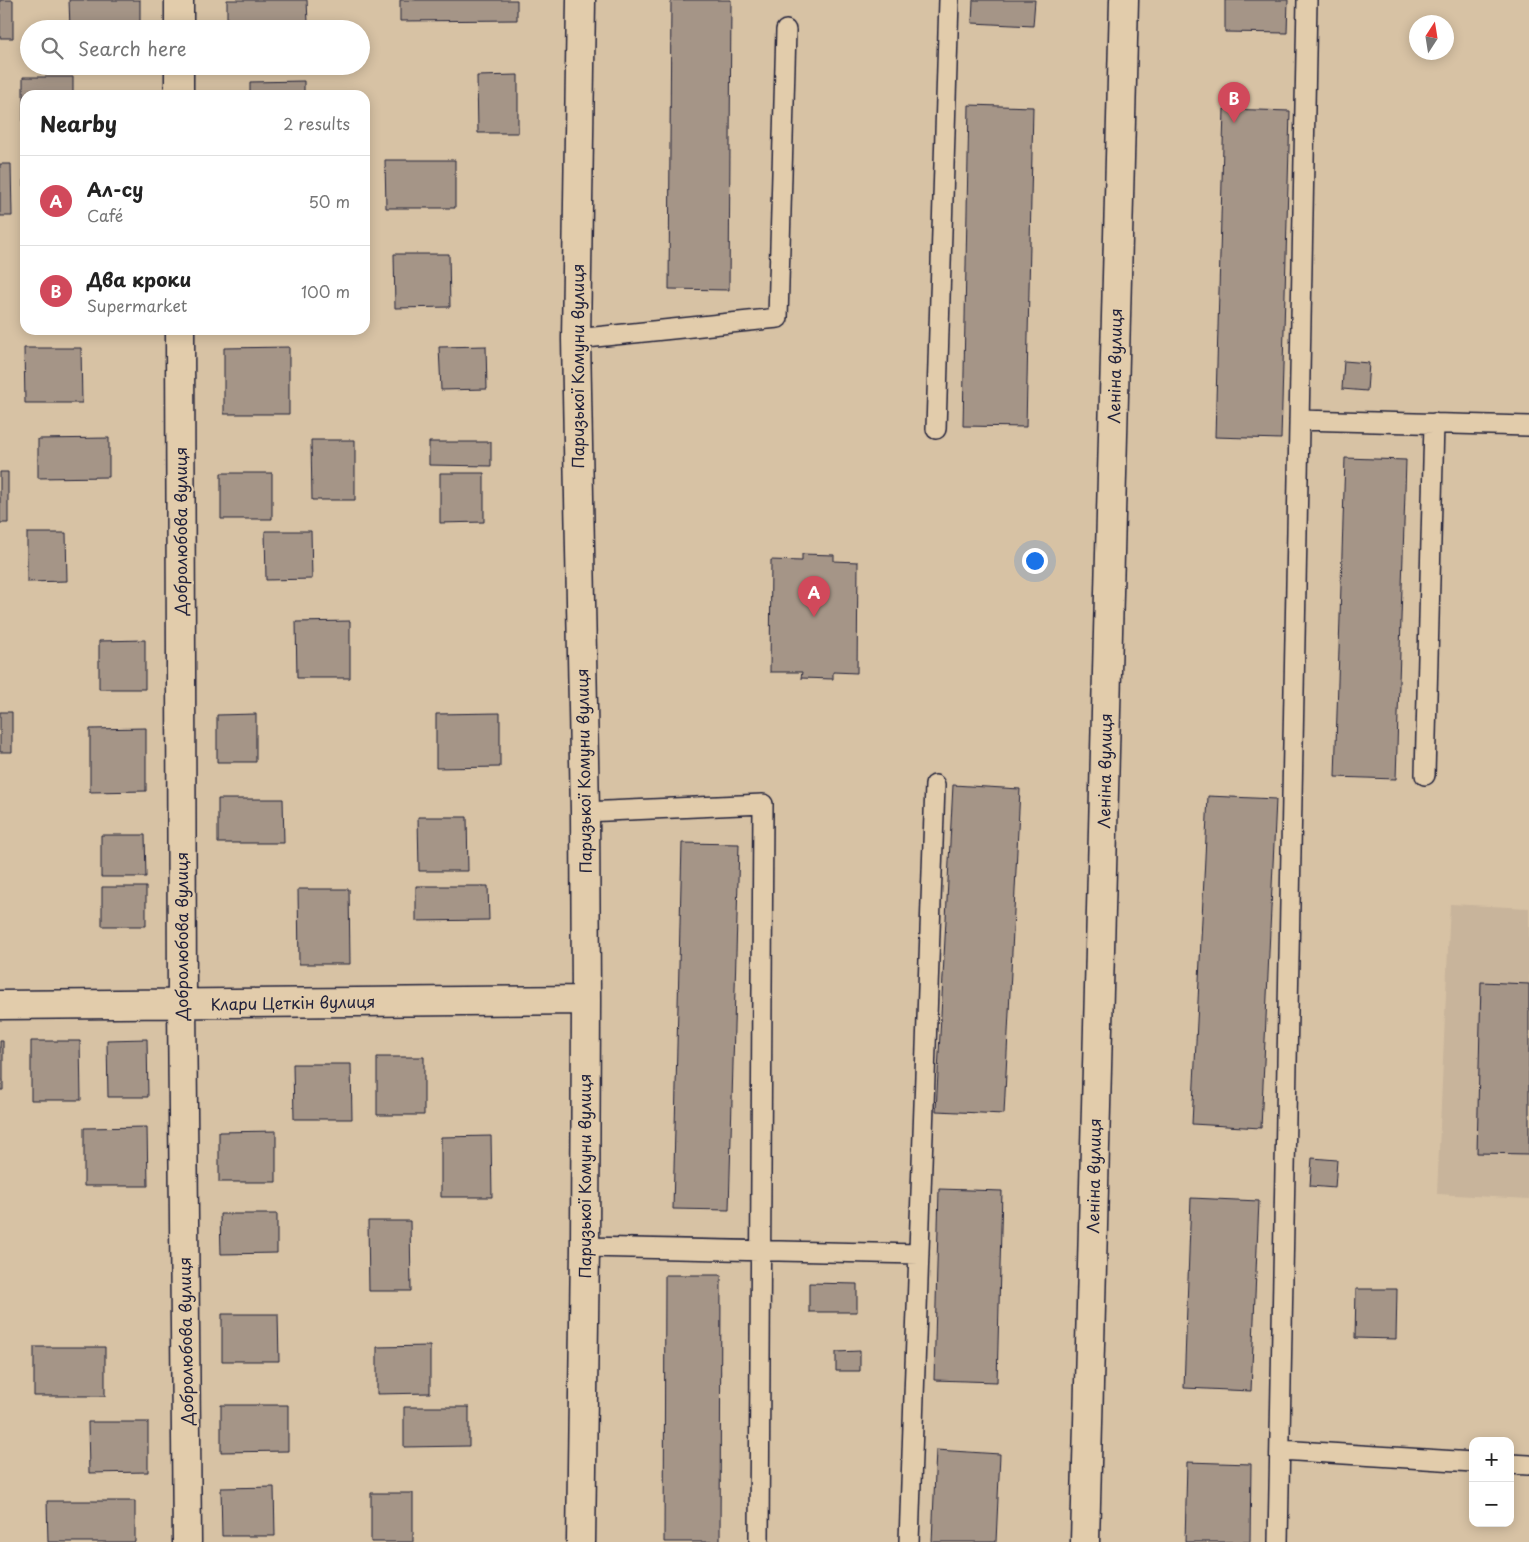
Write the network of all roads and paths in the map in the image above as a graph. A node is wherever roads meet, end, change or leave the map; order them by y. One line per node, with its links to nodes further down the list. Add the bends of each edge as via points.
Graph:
1 (178, 0): 6 (street)
2 (581, 0): 11 (street, Паризької Комуни вулиця)
3 (949, 0): 15 (lane)
4 (1124, 0): 33 (street, Леніна вулиця)
5 (1307, 0): 12 (lane)
6 (179, 20)
7 (786, 30): 11 (lane, via 778,318)
8 (179, 75): 9 (street)
9 (179, 90)
10 (180, 335): 20 (street, Добролюбова вулиця)
11 (576, 339): 18 (street, Паризької Комуни вулиця)
12 (1299, 420): 13 (lane); 25 (lane)
13 (1434, 423): 14 (lane); 16 (lane)
14 (1529, 426)
15 (936, 429)
16 (1425, 775)
17 (935, 785): 24 (lane)
18 (585, 812): 19 (street, Паризької Комуни вулиця); 23 (lane, via 763,804)
19 (586, 1000): 20 (street, Клари Цеткін вулиця); 22 (street, Паризької Комуни вулиця)
20 (182, 1004): 21 (street, Клари Цеткін вулиця); 29 (street, Добролюбова вулиця)
21 (0, 1005)
22 (585, 1247): 23 (lane); 30 (street, Паризької Комуни вулиця)
23 (760, 1250): 24 (lane); 31 (lane)
24 (919, 1254): 32 (lane)
25 (1280, 1450): 26 (lane); 34 (lane)
26 (1469, 1462)
27 (1514, 1464): 28 (lane)
28 (1529, 1465)
29 (188, 1542)
30 (581, 1542)
31 (758, 1542)
32 (908, 1542)
33 (1085, 1542)
34 (1278, 1542)

